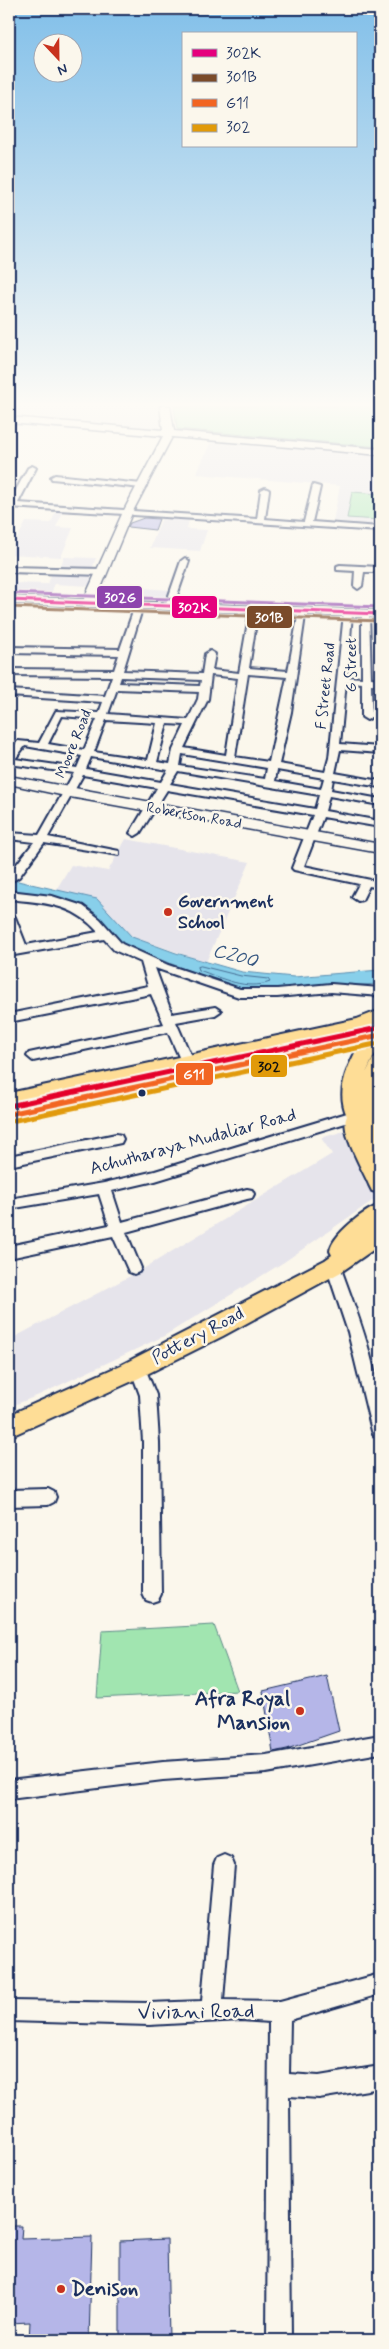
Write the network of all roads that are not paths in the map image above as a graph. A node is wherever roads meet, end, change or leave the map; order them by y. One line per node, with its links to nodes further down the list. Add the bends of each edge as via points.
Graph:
1 (126, 516): 13 (street)
2 (181, 516): 5 (street)
3 (262, 516): 5 (street)
4 (309, 516): 6 (street)
5 (261, 521): 6 (street)
6 (307, 524): 7 (street)
7 (380, 529)
8 (185, 561): 18 (street)
9 (340, 568): 11 (street)
10 (9, 569): 13 (street)
11 (360, 569): 12 (street); 14 (street)
12 (380, 570)
13 (102, 572): 16 (street)
14 (358, 586)
15 (9, 600): 16 (street)
16 (88, 604): 17 (street)
17 (138, 606): 18 (street); 25 (street, Moore Road)
18 (169, 607): 19 (street)
19 (254, 610): 20 (street); 28 (street)
20 (303, 611): 21 (street); 30 (street)
21 (348, 613): 22 (street); 32 (street, F Street Road)
22 (366, 614): 23 (street); 33 (street, G Street)
23 (380, 614)
24 (9, 650): 25 (street)
25 (124, 652): 29 (street, Moore Road)
26 (210, 654): 31 (street)
27 (9, 672): 29 (street)
28 (245, 673): 30 (street); 31 (street); 48 (street)
29 (116, 674): 31 (street); 35 (street, Moore Road)
30 (292, 674): 52 (street)
31 (207, 675): 36 (street)
32 (342, 679): 33 (street); 44 (street, F Street Road)
33 (367, 681): 34 (street); 40 (street, G Street)
34 (380, 682)
35 (112, 686): 36 (street); 38 (street, Moore Road)
36 (204, 689): 42 (street)
37 (9, 693): 38 (street)
38 (108, 699): 39 (street, Moore Road)
39 (102, 716): 41 (street); 43 (street, via 58,713); 47 (street, Moore Road)
40 (368, 717)
41 (163, 721): 42 (street); 50 (street)
42 (191, 723): 45 (street)
43 (42, 746): 47 (street); 49 (street, via 22,743)
44 (335, 747): 46 (street, F Street Road); 54 (street)
45 (178, 750): 48 (street); 51 (street)
46 (380, 750)
47 (88, 752): 50 (street); 53 (street, Moore Road)
48 (230, 759): 52 (street)
49 (9, 761): 53 (street)
50 (152, 763): 51 (street)
51 (175, 767): 56 (street); 58 (street)
52 (273, 767): 54 (street); 56 (street)
53 (79, 771): 58 (street); 59 (street, Moore Road)
54 (329, 776): 57 (street); 60 (street)
55 (9, 780): 59 (street, Robertson Road)
56 (269, 783): 60 (street)
57 (380, 784)
58 (163, 787): 62 (street); 63 (street)
59 (70, 793): 62 (street, Robertson Road); 68 (street, Moore Road)
60 (324, 793): 61 (street); 63 (street)
61 (380, 802)
62 (150, 808): 65 (street); 67 (street, Robertson Road)
63 (319, 814): 64 (street); 67 (street)
64 (380, 824)
65 (135, 833)
66 (9, 836): 68 (street)
67 (310, 836): 69 (street, Robertson Road); 72 (street, via 298,868)
68 (42, 839): 70 (street); 71 (street, Moore Road)
69 (380, 849)
70 (114, 853)
71 (9, 880)
72 (366, 882): 73 (street); 75 (street)
73 (380, 885)
74 (9, 895): 77 (street, via 52,900 79,909)
75 (358, 897)
76 (9, 917): 78 (street)
77 (108, 934): 78 (street); 80 (street, via 118,947)
78 (22, 950): 79 (street)
79 (9, 952)
80 (146, 960): 81 (street); 82 (street, via 239,993 331,988)
81 (155, 989): 85 (street); 86 (street)
82 (380, 992)
83 (215, 1011): 86 (street)
84 (380, 1017): 89 (main road, via 361,1025)
85 (9, 1018)
86 (170, 1023): 88 (street); 89 (street)
87 (378, 1033): 92 (main road); 93 (main road, via 366,1048 352,1092)
88 (33, 1056)
89 (188, 1063): 91 (main road)
90 (380, 1064): 94 (main road, via 371,1080 369,1098)
91 (9, 1100)
92 (9, 1114)
93 (357, 1115): 96 (main road); 98 (main road, via 354,1124 358,1137); 99 (street, Achutharaya Mudaliar Road, via 155,1176)
94 (380, 1126)
95 (116, 1139): 97 (street)
96 (380, 1147)
97 (9, 1162)
98 (380, 1186)
99 (104, 1188): 101 (street, Achutharaya Mudaliar Road); 103 (street)
100 (247, 1194): 103 (street)
101 (9, 1204)
102 (380, 1213): 106 (main road, via 342,1244)
103 (117, 1229): 105 (street); 107 (street)
104 (380, 1234): 106 (main road, Pottery Road)
105 (9, 1252)
106 (339, 1262): 108 (main road, Pottery Road); 110 (street)
107 (134, 1268)
108 (138, 1368): 109 (main road, Pottery Road); 113 (street, via 149,1405)
109 (9, 1426)
110 (380, 1431)
111 (48, 1497): 112 (street)
112 (9, 1498)
113 (152, 1594)
114 (380, 1744): 115 (street, via 266,1764 163,1771)
115 (9, 1790)
116 (224, 1865): 119 (street)
117 (380, 1984): 120 (street, Viviani Road)
118 (9, 2011): 119 (street, Viviani Road)
119 (212, 2012): 120 (street, Viviani Road)
120 (280, 2012): 122 (street)
121 (380, 2076): 122 (street, via 319,2086)
122 (278, 2084): 123 (street)
123 (279, 2340)

